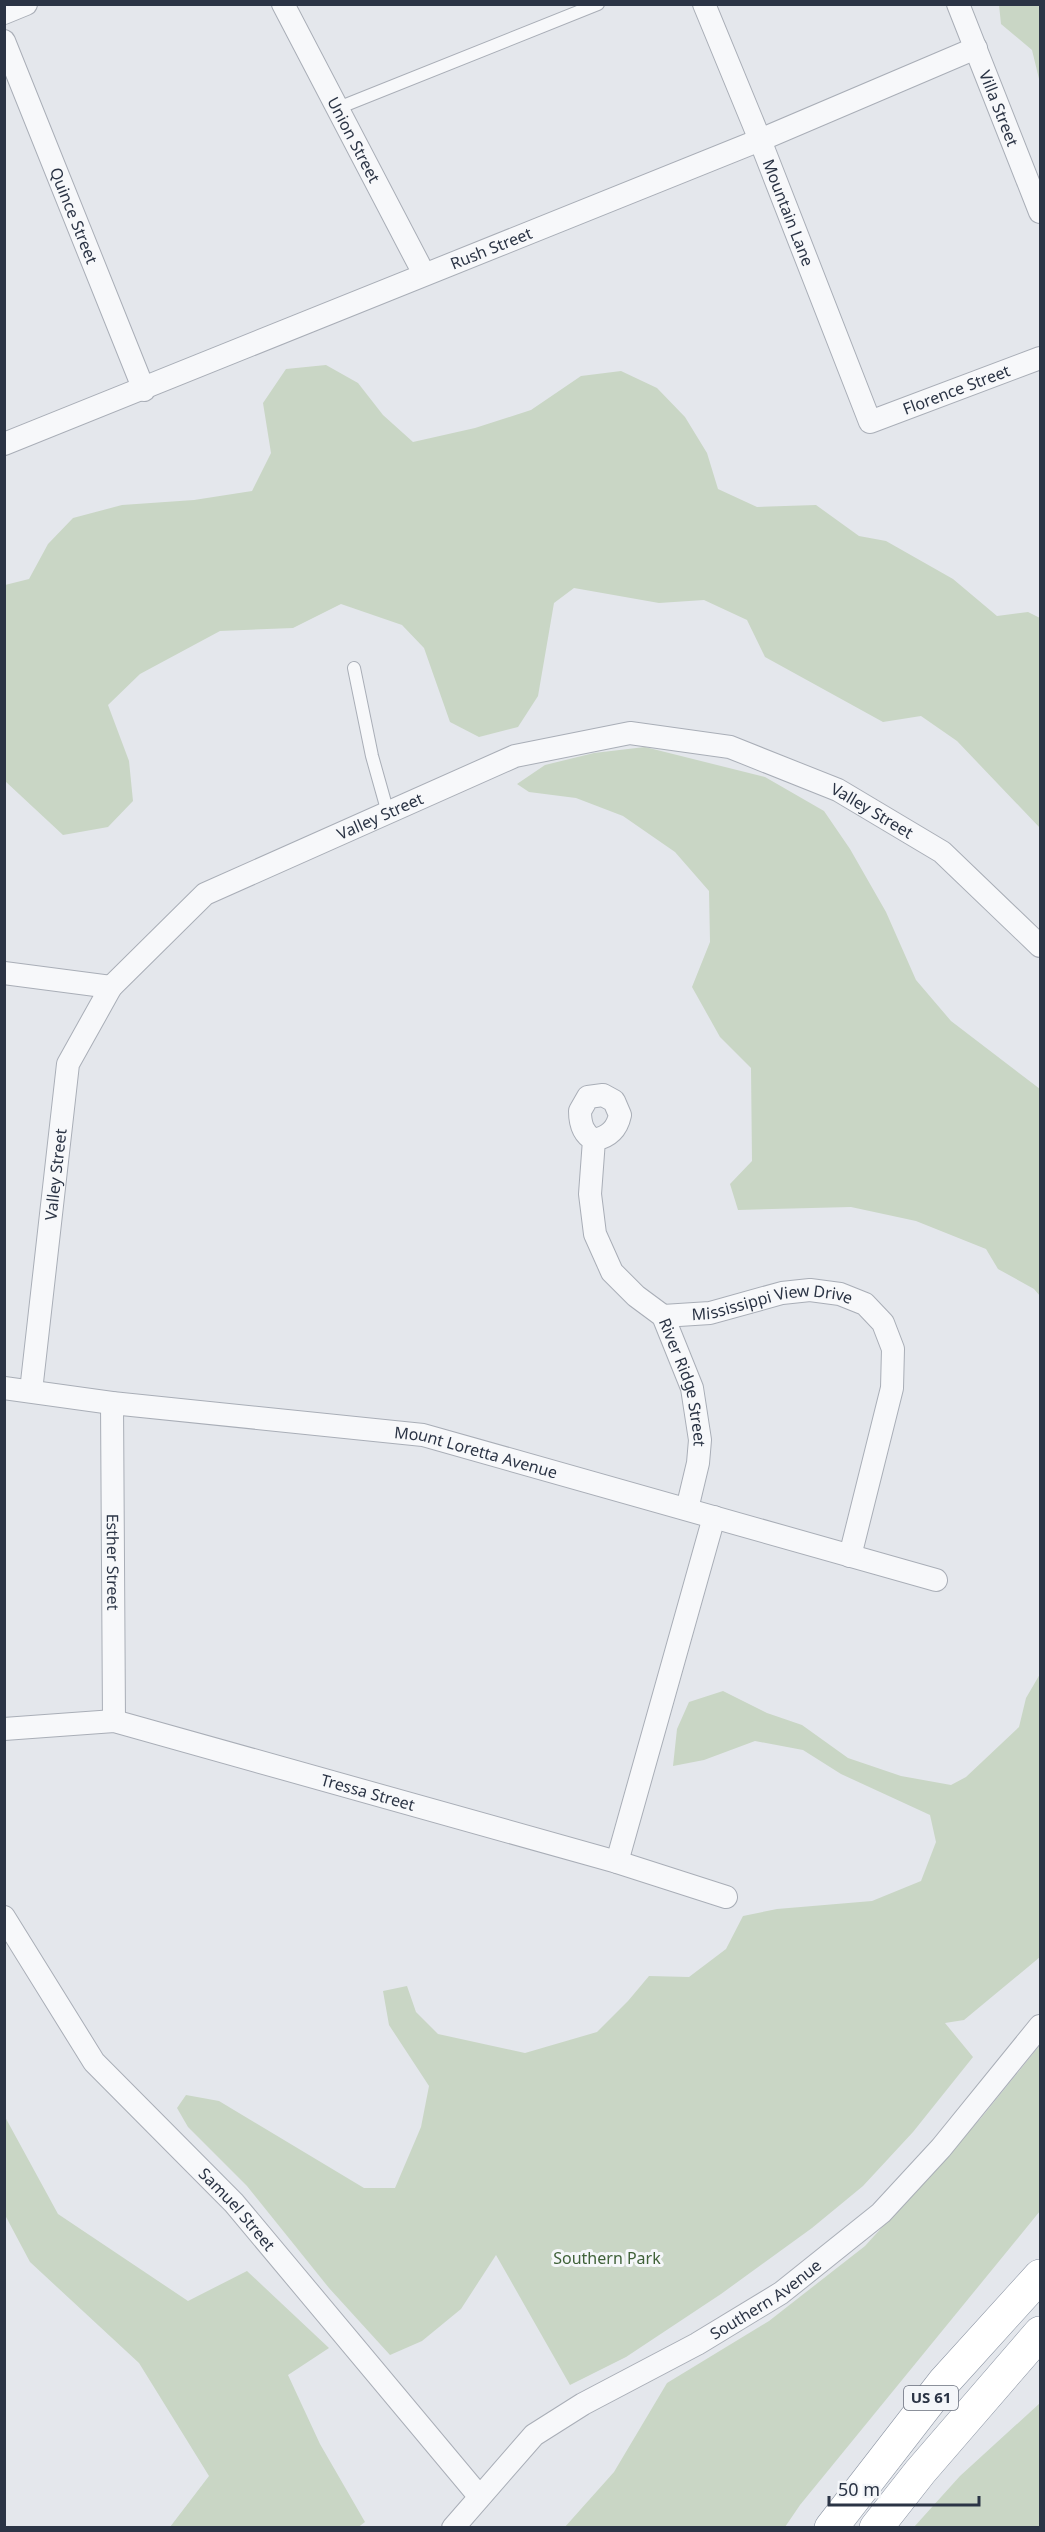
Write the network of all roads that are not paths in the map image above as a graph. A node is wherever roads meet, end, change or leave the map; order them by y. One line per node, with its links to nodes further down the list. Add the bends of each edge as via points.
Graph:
1 (26, 4): 6 (street)
2 (283, 4): 9 (street, Union Street)
3 (597, 4): 9 (lane)
4 (704, 4): 10 (street, Mountain Lane)
5 (958, 4): 8 (street, Villa Street)
6 (4, 13)
7 (4, 41): 14 (street, Quince Street)
8 (975, 48): 10 (street, Rush Street); 11 (street, Villa Street)
9 (338, 108): 12 (street, Union Street)
10 (760, 140): 12 (street, Rush Street); 15 (street, Mountain Lane)
11 (1041, 212)
12 (424, 274): 14 (street, Rush Street)
13 (1041, 358): 15 (street, Florence Street)
14 (144, 390): 16 (street, Rush Street)
15 (870, 422)
16 (4, 444)
17 (354, 668): 18 (lane)
18 (388, 813): 19 (street, Valley Street, via 515,756 630,734 730,747 838,790 942,852); 21 (street, Valley Street, via 205,894)
19 (1041, 946)
20 (4, 973): 21 (street)
21 (111, 987): 25 (street, Valley Street, via 69,1064)
22 (594, 1140): 23 (street, River Ridge Street, via 590,1194 595,1234 612,1272)
23 (663, 1316): 27 (street, River Ridge Street, via 692,1388 698,1416 698,1463); 29 (street, Mississippi View Drive, via 710,1313 782,1293 810,1290 840,1294 865,1304 883,1323 893,1349 892,1388)
24 (4, 1388): 25 (street, Mount Loretta Avenue)
25 (30, 1391): 26 (street, Mount Loretta Avenue)
26 (112, 1403): 27 (street, Mount Loretta Avenue, via 423,1435); 31 (street, Esther Street)
27 (687, 1509): 28 (street, Mount Loretta Avenue)
28 (714, 1517): 29 (street, Mount Loretta Avenue); 33 (street)
29 (850, 1556): 30 (street, Mount Loretta Avenue)
30 (936, 1580)
31 (114, 1721): 32 (street, Tressa Street); 33 (street, Tressa Street)
32 (4, 1729)
33 (617, 1862): 34 (street, Tressa Street)
34 (726, 1897)
35 (4, 1917): 43 (street, Samuel Street, via 94,2062 234,2202)
36 (1041, 2026): 43 (street, Southern Avenue, via 941,2148 880,2212 781,2293 583,2404 534,2436)
37 (1041, 2252): 41 (highway)
38 (1041, 2276): 41 (highway, US 61)
39 (1041, 2333): 42 (highway, US 61)
40 (1041, 2364): 42 (highway)
41 (944, 2382): 45 (highway, US 61)
42 (920, 2472): 46 (highway, US 61)
43 (479, 2496): 44 (street, Southern Avenue)
44 (453, 2528)
45 (831, 2528)
46 (876, 2528)

